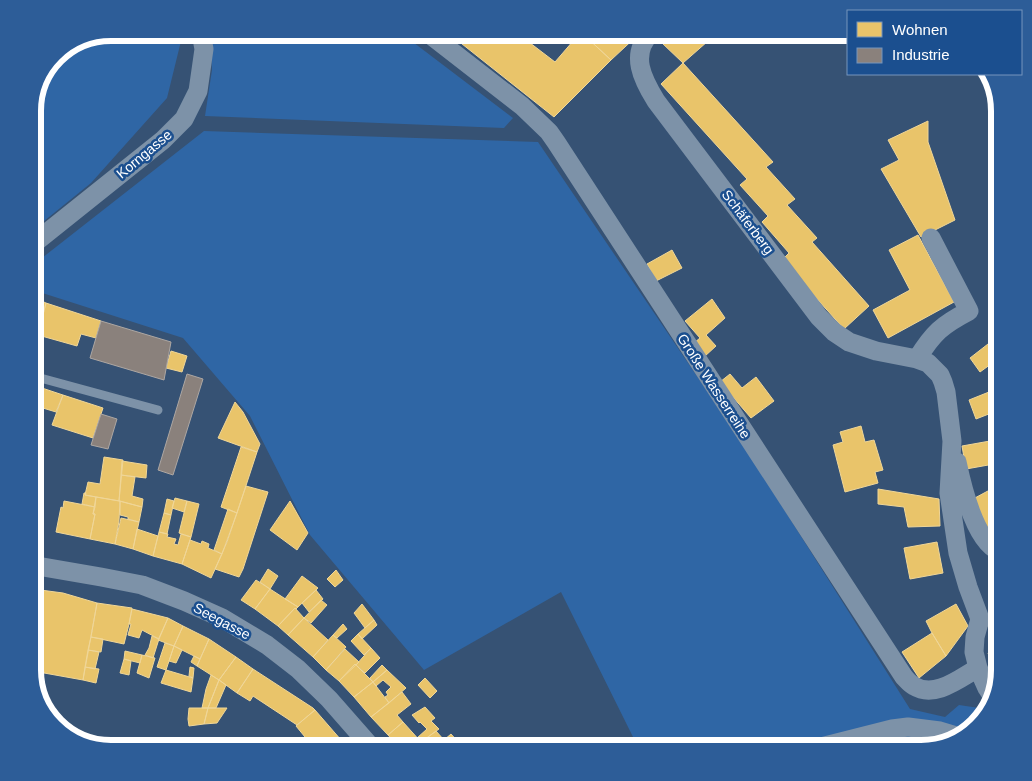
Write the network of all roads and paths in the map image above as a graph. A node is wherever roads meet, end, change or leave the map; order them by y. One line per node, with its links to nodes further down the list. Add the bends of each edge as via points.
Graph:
1 (203, 41): 4 (street, Korngasse, via 198,92 184,119 163,140)
2 (439, 41): 12 (street, Große Wasserreihe, via 522,106 549,132 904,678 914,686 935,690)
3 (644, 41): 6 (street, Schäferberg, via 640,70 656,102 819,317 849,342)
4 (41, 238)
5 (931, 238): 6 (street, via 968,311 937,332)
6 (917, 359): 9 (street, Schäferberg, via 934,368 943,382)
7 (41, 378): 8 (lane)
8 (158, 410)
9 (952, 441): 10 (street, via 962,485 979,531); 12 (street, Schäferberg, via 950,493 958,553 980,619 974,652)
10 (991, 547)
11 (41, 567): 15 (street, Seegasse, via 142,585 222,618 267,645 298,669)
12 (978, 668): 13 (street)
13 (988, 689)
14 (950, 734): 16 (street, via 908,727)
15 (365, 740)
16 (849, 740)

